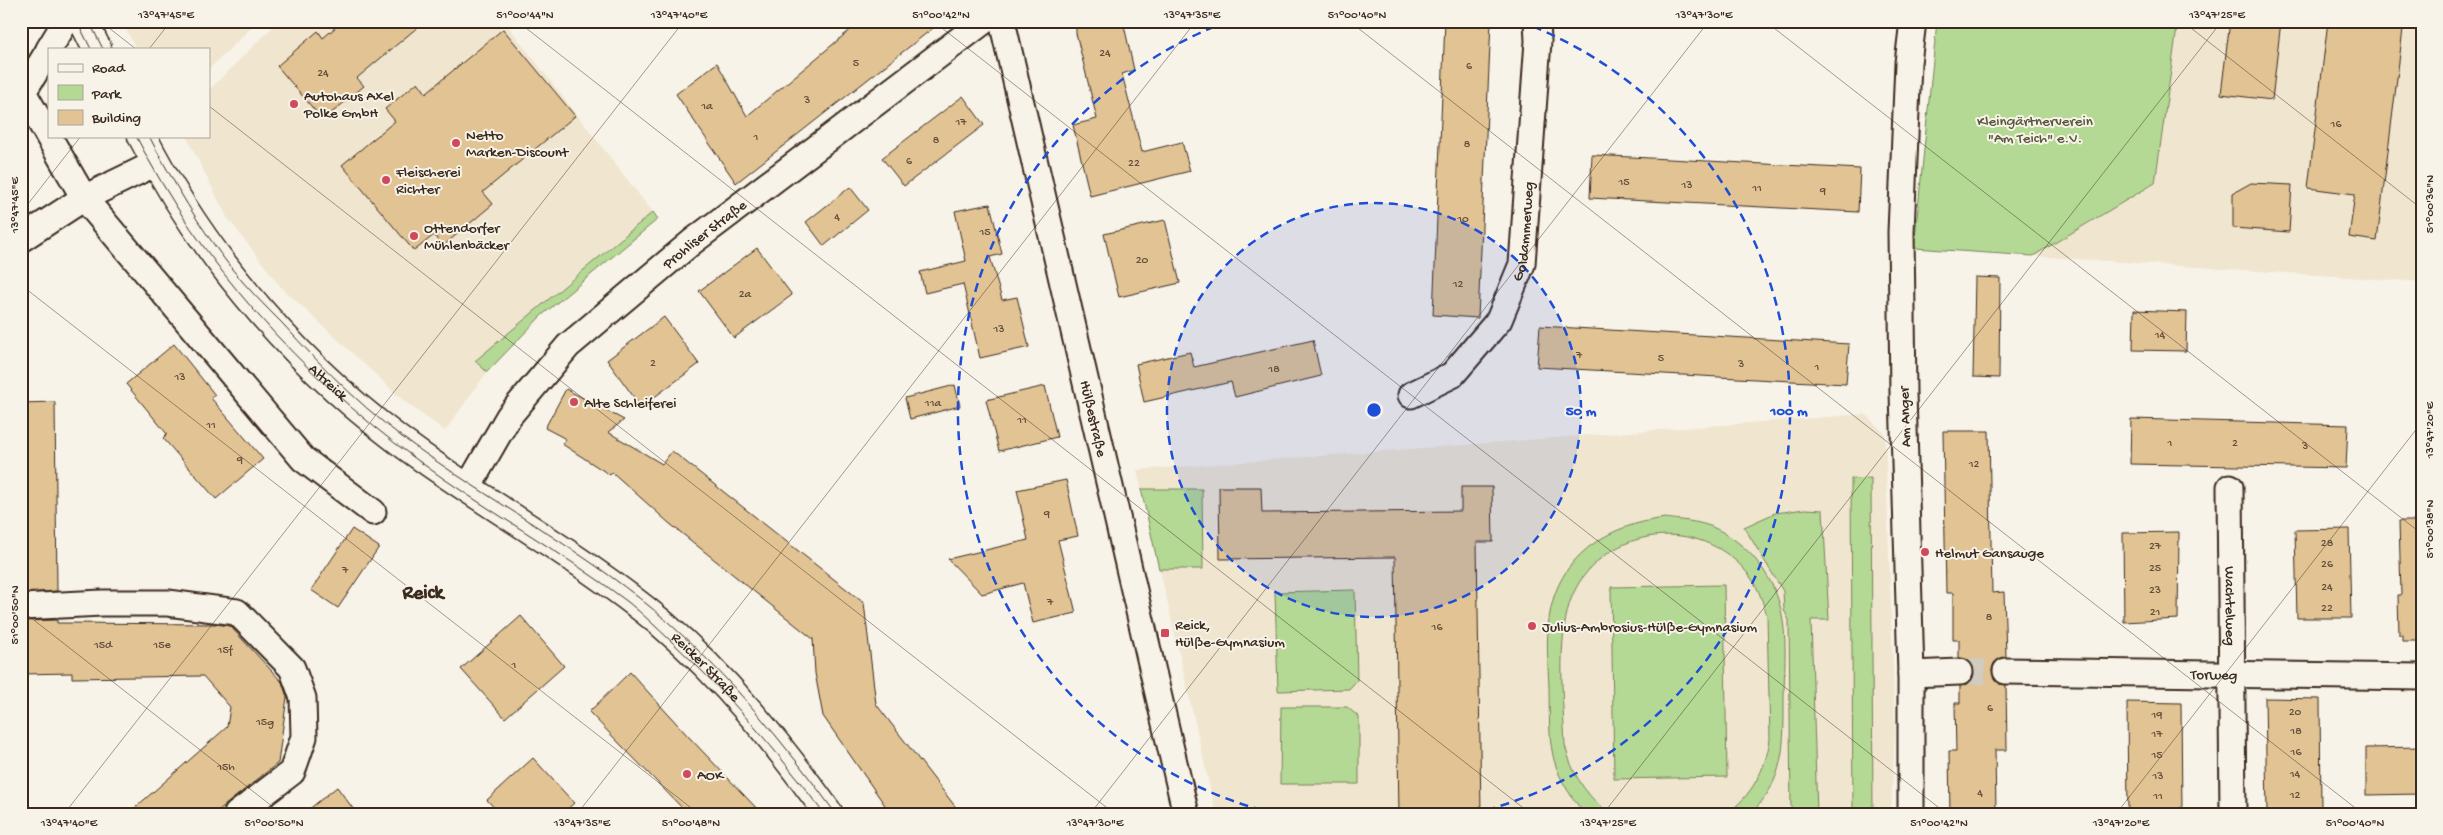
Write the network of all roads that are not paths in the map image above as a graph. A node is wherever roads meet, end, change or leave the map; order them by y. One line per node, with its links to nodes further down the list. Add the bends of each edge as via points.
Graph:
1 (66, 21): 7 (street)
2 (83, 21): 8 (street)
3 (984, 21): 17 (street, Prohliser Straße, via 692,242 568,346 509,416)
4 (1002, 21): 29 (street, Hülßestraße)
5 (1537, 21): 16 (street, Goldammerweg, via 1522,264 1499,320 1452,375)
6 (1913, 21): 25 (street, Am Anger, via 1908,62 1901,232)
7 (50, 48)
8 (96, 48)
9 (48, 51): 10 (street, via 23,92)
10 (48, 135)
11 (49, 138): 14 (street)
12 (143, 138): 13 (street, Altreick)
13 (156, 163): 14 (street); 17 (street, Altreick, via 178,201 227,270 321,374 418,455)
14 (84, 198): 15 (street); 19 (street, via 303,459)
15 (21, 239)
16 (1411, 395)
17 (468, 487): 20 (street, Altreick)
18 (2230, 487): 24 (street, Wachtelweg)
19 (373, 512)
20 (556, 545): 28 (street, Reicker Straße, via 614,586 696,654 764,728)
21 (21, 607): 27 (street, via 102,602 168,603 237,612 292,668 303,698 304,737 292,772)
22 (2006, 671): 24 (street, Torweg)
23 (1960, 672): 25 (street)
24 (2231, 673): 26 (street, Torweg); 31 (street, Wachtelweg)
25 (1911, 674): 30 (street, Am Anger)
26 (2422, 677)
27 (237, 814)
28 (829, 814)
29 (1186, 814)
30 (1911, 814)
31 (2234, 814)

